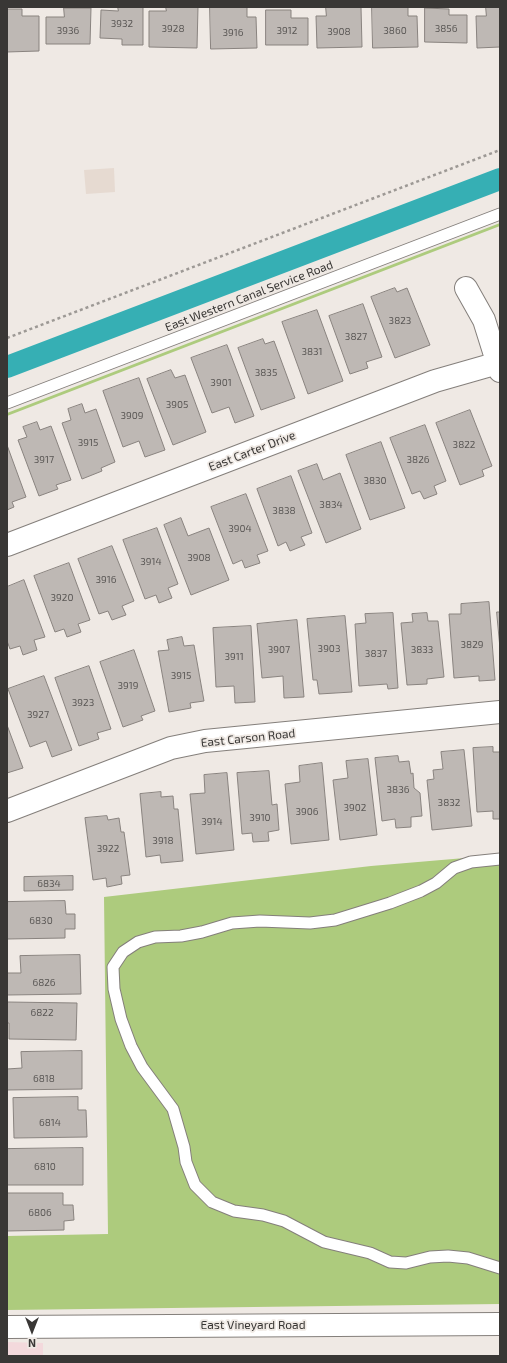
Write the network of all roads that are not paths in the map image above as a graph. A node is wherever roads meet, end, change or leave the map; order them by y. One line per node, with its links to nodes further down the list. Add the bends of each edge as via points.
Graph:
1 (500, 214): 4 (lane, East Western Canal Service Road)
2 (466, 288): 3 (street, via 484,320)
3 (499, 367): 5 (street, East Carter Drive, via 435,381)
4 (7, 403)
5 (7, 545)
6 (500, 712): 7 (street, East Carson Road, via 205,741 171,748)
7 (7, 811)
8 (500, 859): 9 (lane, via 471,862 454,868 436,883 421,891 335,920 310,923 232,923 181,936 154,937 138,942 123,952 113,967 114,989 121,1019 132,1046 142,1067 174,1109 186,1162 195,1185 212,1202 234,1212 263,1215 284,1221 324,1242 370,1253 390,1262 406,1263 448,1256 468,1258)
9 (500, 1268)
10 (500, 1324): 11 (street, East Vineyard Road)
11 (7, 1327)

